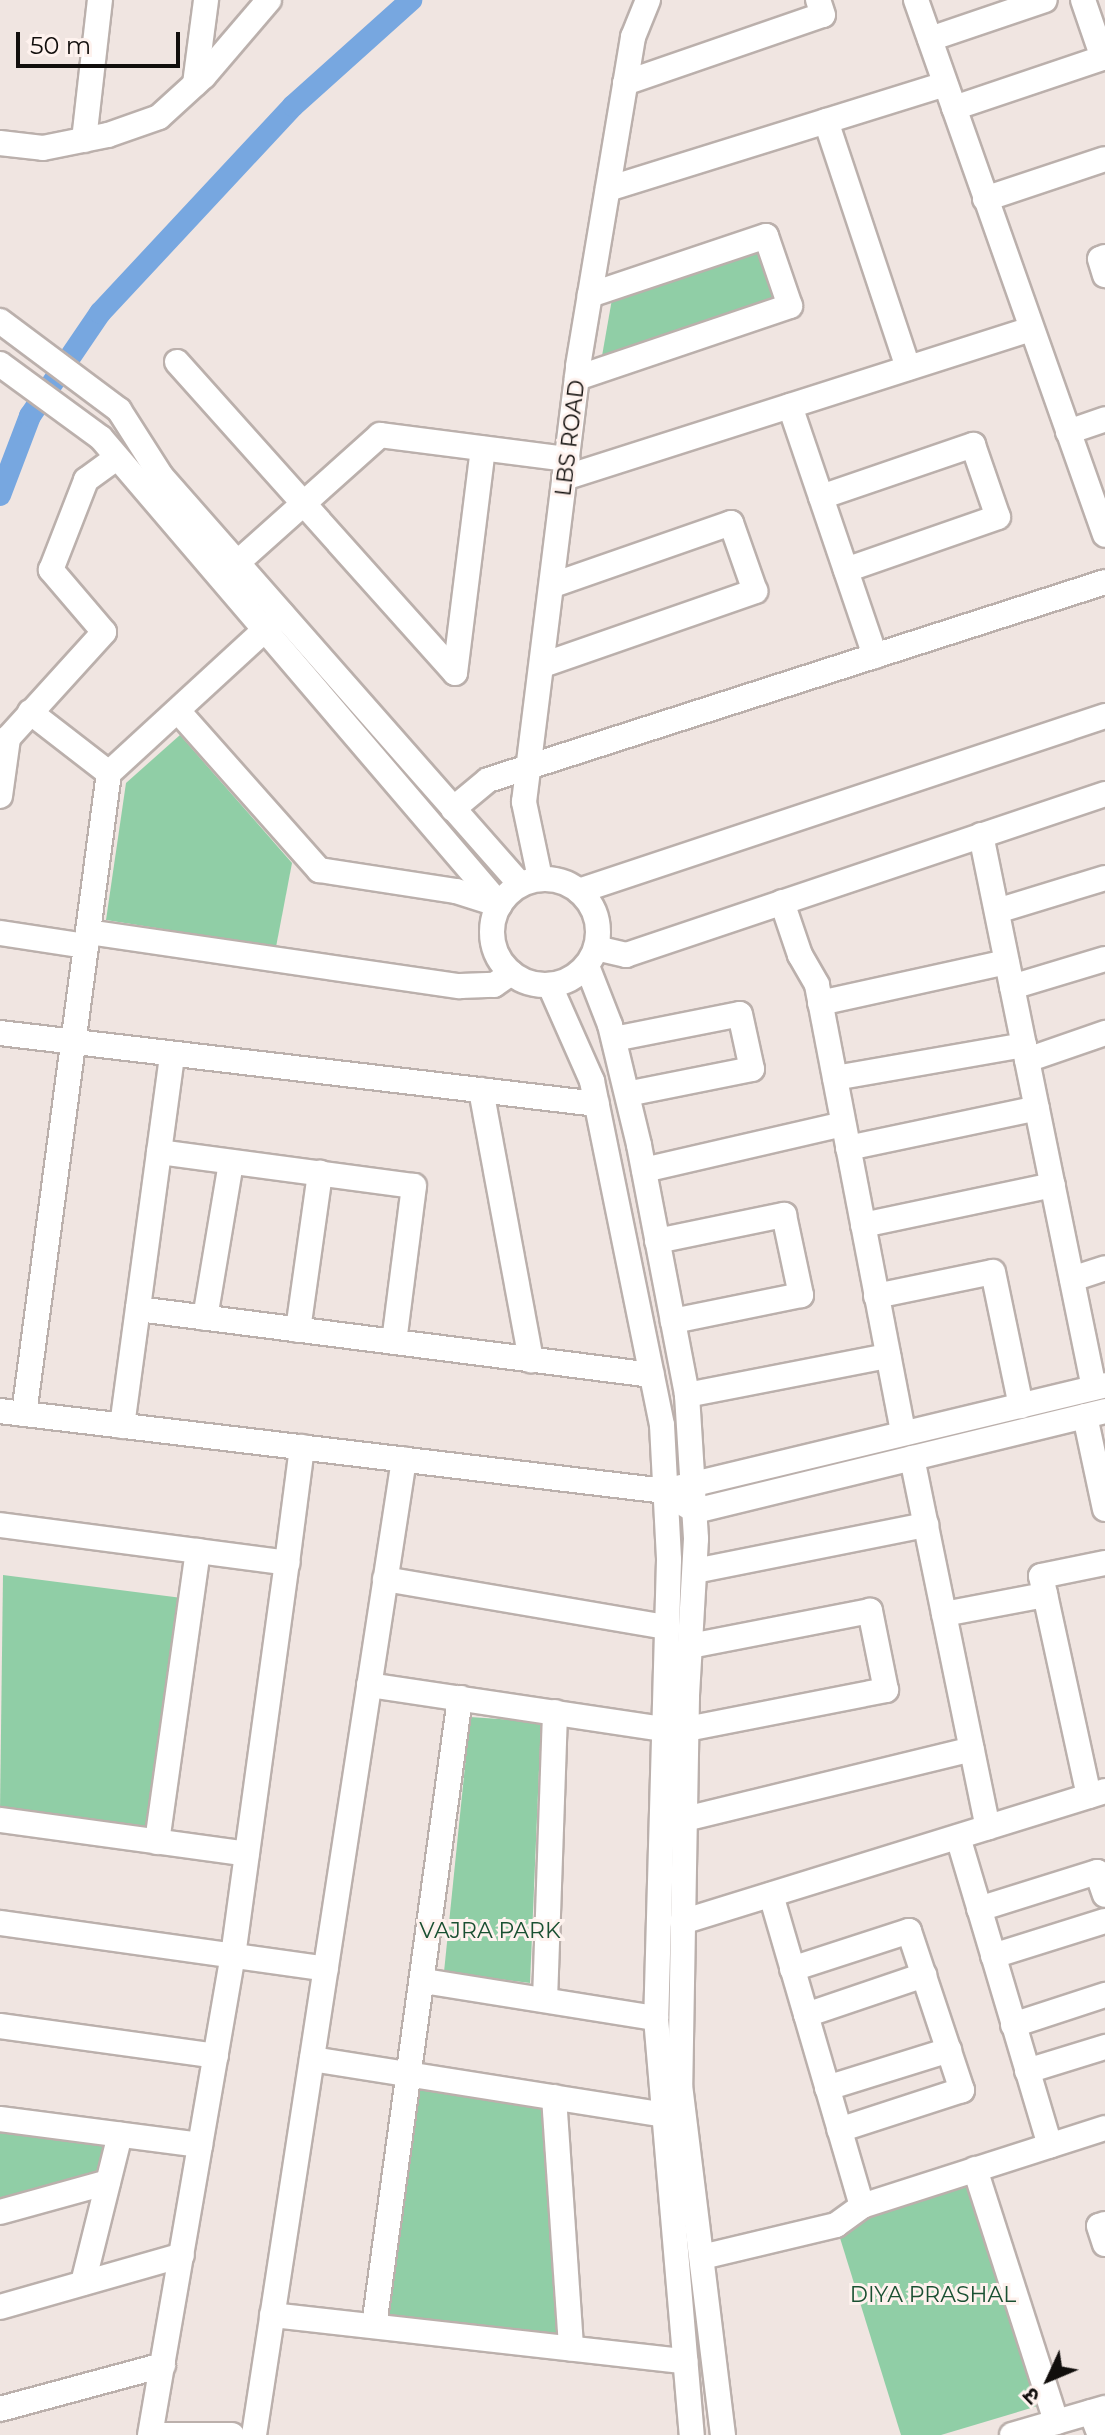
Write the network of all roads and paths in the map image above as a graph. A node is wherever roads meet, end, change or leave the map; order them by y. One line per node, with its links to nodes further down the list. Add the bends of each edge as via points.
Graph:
1 (100, 0): 15 (street)
2 (206, 0): 11 (street)
3 (269, 0): 11 (street)
4 (648, 0): 10 (street, LBS ROAD, via 633,37)
5 (818, 0): 10 (street, via 823,15)
6 (916, 0): 9 (street)
7 (1045, 0): 9 (street)
8 (1083, 0): 13 (street, via 1103,58)
9 (930, 39): 12 (street)
10 (625, 83): 18 (street, LBS ROAD)
11 (195, 84): 15 (street, via 159,117)
12 (945, 84): 13 (street); 14 (street)
13 (954, 108): 19 (street)
14 (826, 121): 18 (street); 27 (street)
15 (84, 140): 16 (street, via 43,148)
16 (0, 143)
17 (1105, 159): 19 (street)
18 (608, 189): 22 (street, LBS ROAD)
19 (985, 199): 24 (street)
20 (1105, 257): 21 (street, via 1100,259)
21 (1105, 275)
22 (590, 295): 28 (street, LBS ROAD); 28 (street, via 766,236 790,306)
23 (5, 325): 38 (street, via 119,410 161,476)
24 (1030, 329): 27 (street); 31 (street)
25 (177, 362): 36 (street)
26 (0, 364): 33 (street, via 101,438)
27 (908, 368): 29 (street)
28 (577, 378): 34 (street, LBS ROAD)
29 (790, 406): 34 (street); 35 (street)
30 (1105, 419): 31 (street)
31 (1068, 432): 37 (street)
32 (483, 449): 34 (street); 36 (street, via 380,435); 36 (street, via 455,673)
33 (116, 458): 43 (street); 47 (street, via 86,480 51,570 104,632)
34 (566, 468): 41 (street, LBS ROAD)
35 (821, 497): 39 (street); 39 (street, via 973,445 998,517)
36 (306, 502): 38 (street)
37 (1105, 535)
38 (237, 563): 42 (street)
39 (846, 570): 44 (street)
40 (1105, 582): 44 (street)
41 (553, 585): 45 (street, LBS ROAD); 45 (street, via 731,523 755,591)
42 (282, 614): 43 (street); 53 (street)
43 (264, 633): 46 (street); 59 (street)
44 (875, 656): 49 (street)
45 (543, 665): 49 (street, LBS ROAD)
46 (178, 711): 50 (street); 59 (street, via 319,870 456,891)
47 (30, 712): 50 (street); 52 (street, via 8,738)
48 (1105, 716): 57 (street)
49 (532, 767): 53 (street, via 488,780); 56 (street, LBS ROAD, via 524,802)
50 (109, 773): 62 (street)
51 (1105, 794): 54 (street)
52 (0, 796)
53 (453, 809): 56 (street)
54 (981, 835): 58 (street); 60 (street)
55 (1105, 878): 60 (street)
56 (530, 881): 57 (street); 59 (street)
57 (579, 891): 63 (street, via 593,907 599,927)
58 (782, 902): 63 (street, via 626,955); 69 (street)
59 (500, 905): 66 (street, via 492,937 498,957)
60 (997, 911): 65 (street)
61 (0, 933): 62 (street)
62 (87, 939): 66 (street, via 460,986 494,985); 73 (street)
63 (592, 957): 67 (street, via 570,980); 72 (street)
64 (1105, 959): 68 (street)
65 (1007, 962): 68 (street); 69 (street)
66 (511, 973): 67 (street)
67 (550, 986): 79 (street, via 577,1036)
68 (1012, 987): 74 (street)
69 (820, 1003): 76 (street)
70 (0, 1033): 73 (street)
71 (1105, 1033): 74 (street)
72 (614, 1039): 78 (street); 78 (street, via 740,1014 752,1069)
73 (73, 1043): 75 (street); 103 (street)
74 (1025, 1053): 76 (street); 80 (street)
75 (172, 1054): 77 (street); 82 (street)
76 (835, 1078): 81 (street)
77 (481, 1090): 79 (street); 98 (street)
78 (627, 1094): 84 (street)
79 (597, 1104): 99 (street)
80 (1037, 1108): 81 (street); 86 (street)
81 (846, 1136): 84 (street); 87 (street)
82 (159, 1152): 83 (street); 92 (street)
83 (231, 1162): 85 (street); 93 (street)
84 (644, 1170): 88 (street)
85 (320, 1173): 95 (street); 96 (street, via 414,1186)
86 (1053, 1185): 87 (street); 90 (street)
87 (863, 1225): 91 (street)
88 (657, 1241): 94 (street); 94 (street, via 784,1215 801,1295)
89 (1105, 1268): 90 (street)
90 (1072, 1279): 100 (street)
91 (876, 1296): 97 (street); 102 (street, via 993,1272)
92 (138, 1309): 93 (street); 105 (street)
93 (205, 1318): 95 (street)
94 (673, 1321): 101 (street)
95 (298, 1330): 96 (street)
96 (394, 1342): 98 (street)
97 (888, 1356): 101 (street); 106 (street)
98 (531, 1360): 99 (street)
99 (652, 1375): 111 (street, via 662,1425)
100 (1099, 1387): 102 (street)
101 (687, 1395): 110 (street)
102 (1021, 1406): 106 (street)
103 (12, 1412): 105 (street)
104 (1095, 1414): 108 (street); 112 (street)
105 (122, 1426): 107 (street)
106 (903, 1433): 110 (street)
107 (302, 1447): 109 (street); 117 (street)
108 (912, 1458): 113 (street); 115 (street)
109 (404, 1459): 111 (street); 120 (street)
110 (693, 1482): 111 (street); 113 (street)
111 (665, 1491): 113 (street); 123 (street)
112 (1105, 1509)
113 (695, 1511): 119 (street)
114 (0, 1525): 116 (street)
115 (926, 1525): 119 (street); 122 (street)
116 (198, 1551): 117 (street); 135 (street)
117 (287, 1563): 136 (street)
118 (1105, 1563): 121 (street, via 1041,1576)
119 (695, 1571): 124 (street)
120 (385, 1579): 123 (street); 125 (street)
121 (1045, 1595): 122 (street); 130 (street)
122 (944, 1614): 129 (street)
123 (667, 1627): 128 (street)
124 (690, 1646): 128 (street); 128 (street, via 870,1611 886,1690)
125 (369, 1685): 126 (street); 145 (street)
126 (460, 1698): 127 (street); 148 (street)
127 (555, 1712): 128 (street); 150 (street)
128 (675, 1729): 131 (street); 152 (street)
129 (972, 1749): 131 (street); 133 (street)
130 (1097, 1794): 133 (street)
131 (685, 1819): 141 (street)
132 (0, 1820): 135 (street)
133 (988, 1827): 134 (street)
134 (958, 1837): 137 (street); 139 (street)
135 (157, 1842): 136 (street)
136 (247, 1854): 143 (street)
137 (771, 1895): 141 (street); 146 (street)
138 (1105, 1895): 139 (street, via 1097,1872)
139 (979, 1909): 144 (street)
140 (1105, 1921): 144 (street)
141 (682, 1922): 177 (street, via 680,2085)
142 (1, 1927): 143 (street)
143 (233, 1956): 145 (street); 157 (street)
144 (993, 1956): 153 (street)
145 (326, 1969): 158 (street)
146 (792, 1969): 147 (street, via 909,1931); 151 (street)
147 (924, 1975): 151 (street); 156 (street)
148 (424, 1981): 150 (street); 160 (street)
149 (1105, 1995): 153 (street)
150 (545, 2000): 152 (street)
151 (806, 2015): 161 (street)
152 (656, 2018): 163 (street)
153 (1013, 2025): 159 (street)
154 (0, 2026): 157 (street)
155 (1105, 2047): 159 (street)
156 (949, 2050): 161 (street); 166 (street, via 962,2090)
157 (216, 2056): 168 (street)
158 (312, 2059): 160 (street); 180 (street)
159 (1027, 2071): 169 (street)
160 (409, 2074): 162 (street); 181 (street)
161 (827, 2088): 166 (street)
162 (554, 2097): 163 (street); 182 (street)
163 (664, 2115): 183 (street)
164 (0, 2119): 167 (street)
165 (1105, 2128): 169 (street)
166 (839, 2130): 172 (street)
167 (120, 2135): 168 (street); 171 (street)
168 (200, 2145): 176 (street)
169 (1050, 2146): 170 (street)
170 (975, 2169): 172 (street); 187 (street)
171 (108, 2182): 173 (street); 178 (street)
172 (862, 2206): 177 (street, via 836,2225)
173 (0, 2212)
174 (1105, 2224): 175 (street, via 1099,2226)
175 (1105, 2244)
176 (182, 2255): 178 (street); 184 (street)
177 (702, 2257): 193 (street)
178 (83, 2283): 179 (street)
179 (0, 2307)
180 (272, 2315): 181 (street); 191 (street)
181 (374, 2326): 182 (street)
182 (571, 2348): 183 (street)
183 (685, 2361): 192 (street)
184 (163, 2365): 185 (street); 188 (street)
185 (0, 2409)
186 (1098, 2410): 187 (street); 195 (street)
187 (1056, 2422): 194 (street)
188 (150, 2435)
189 (157, 2435): 190 (street)
190 (232, 2435)
191 (254, 2435)
192 (692, 2435)
193 (723, 2435)
194 (1012, 2435)
195 (1100, 2435)

